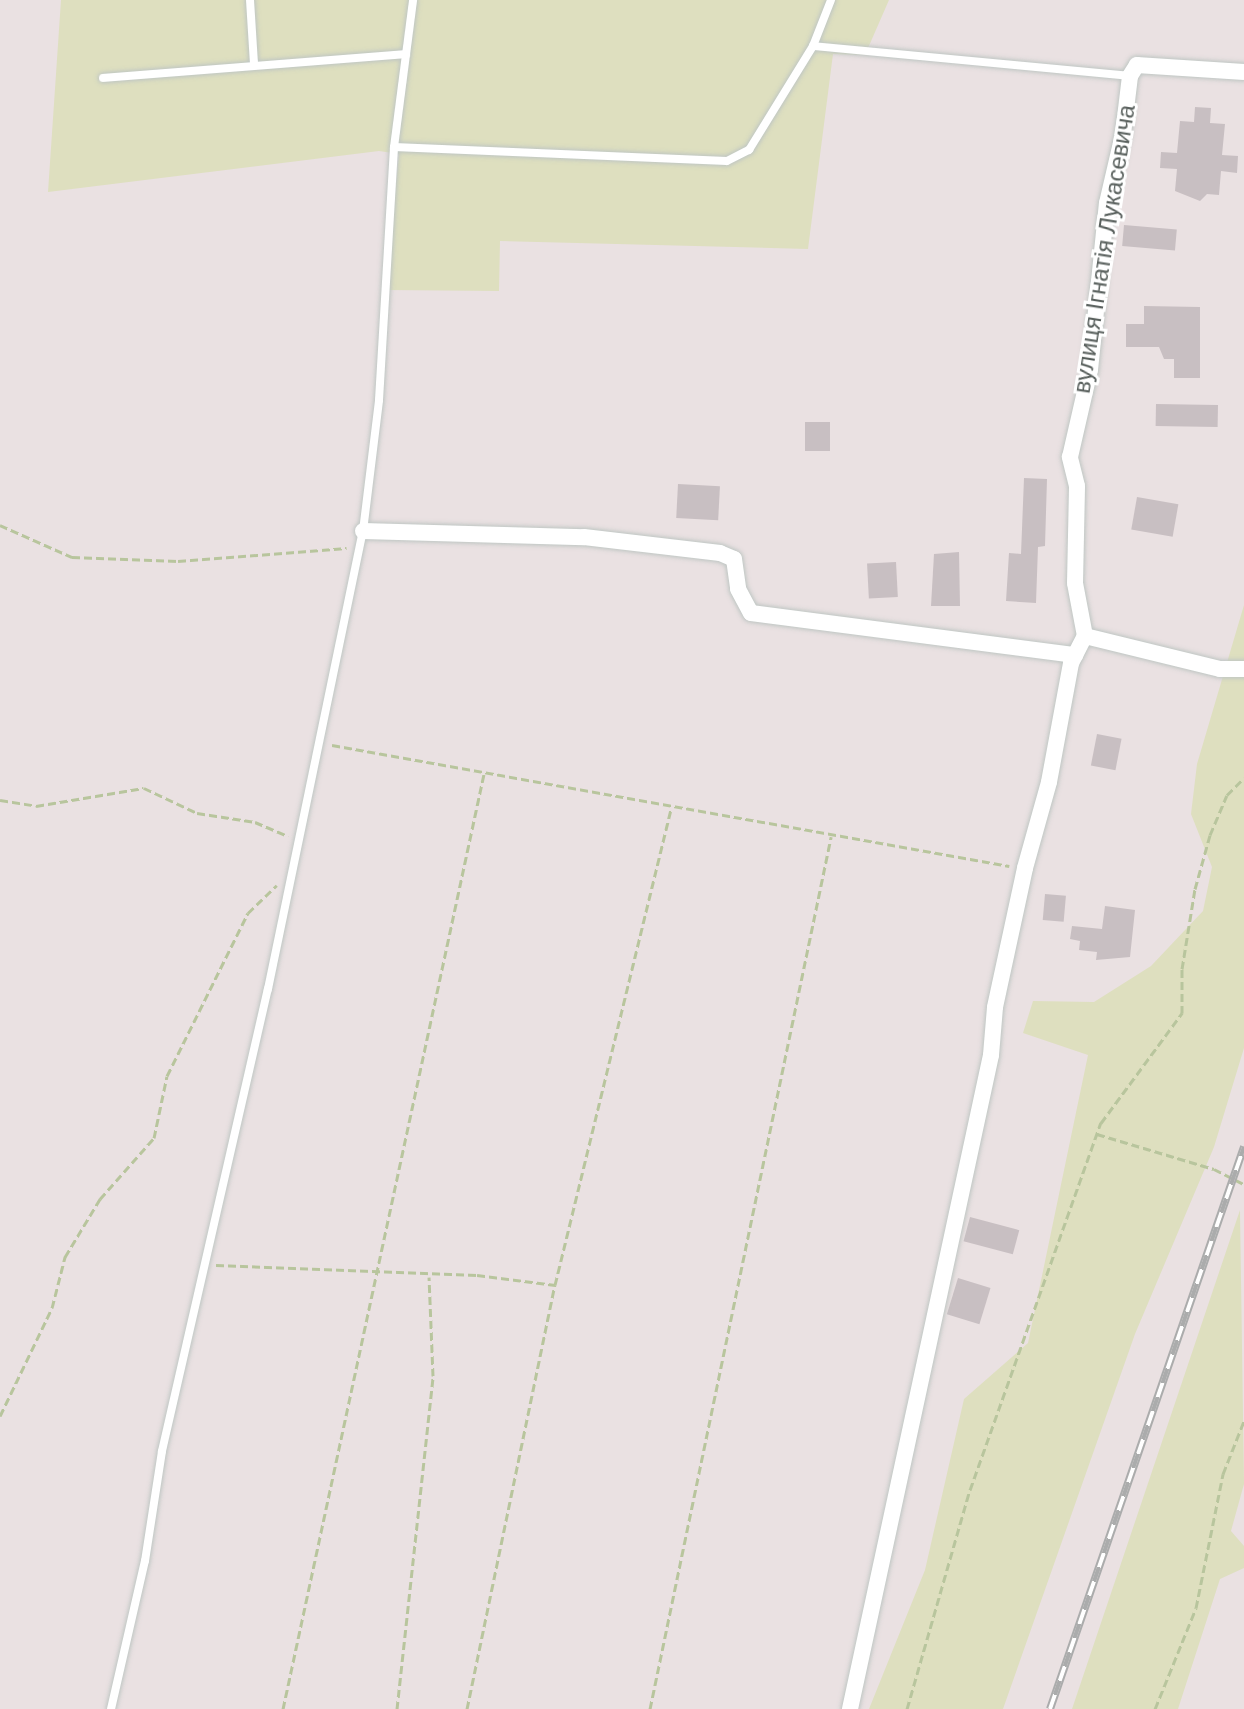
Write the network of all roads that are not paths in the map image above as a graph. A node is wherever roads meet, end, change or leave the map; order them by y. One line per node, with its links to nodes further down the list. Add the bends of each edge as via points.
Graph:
1 (250, 0): 6 (lane)
2 (413, 0): 5 (lane)
3 (831, 0): 4 (lane)
4 (813, 46): 8 (lane); 10 (lane, via 749,150 727,161)
5 (406, 54): 6 (lane); 10 (lane)
6 (254, 64): 9 (lane)
7 (1244, 72): 8 (street, вулиця Ігнатія Лукасевича, via 1137,65)
8 (1130, 76): 12 (street, вулиця Ігнатія Лукасевича, via 1107,203 1090,370 1070,457 1077,486 1075,583)
9 (103, 78)
10 (394, 147): 11 (lane, via 379,400)
11 (363, 531): 13 (street, via 584,537 720,553 734,559 738,589 751,613); 15 (lane)
12 (1085, 636): 13 (street); 14 (street, via 1220,669)
13 (1075, 655): 16 (street, via 995,1007 991,1055)
14 (1244, 669)
15 (111, 1709)
16 (850, 1709)

